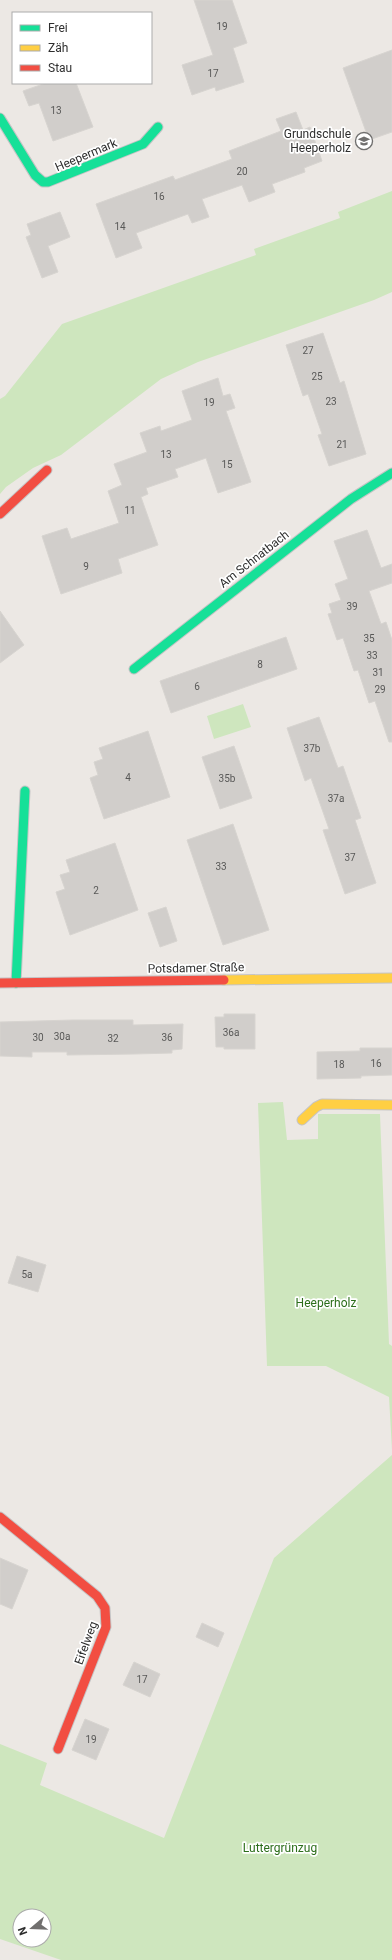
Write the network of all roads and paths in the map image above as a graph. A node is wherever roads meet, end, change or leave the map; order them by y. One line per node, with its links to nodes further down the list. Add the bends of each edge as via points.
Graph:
1 (0, 118): 2 (street, Heepermark, via 35,175 42,182 48,182 143,144)
2 (158, 127)
3 (47, 470): 5 (street)
4 (392, 473): 6 (street, Am Schnatbach, via 351,499)
5 (0, 514)
6 (134, 669)
7 (25, 791): 10 (street)
8 (392, 978): 10 (street, Potsdamer Straße)
9 (0, 983): 10 (street, Potsdamer Straße)
10 (16, 983)
11 (392, 1104): 12 (street, via 322,1104)
12 (302, 1120)
13 (0, 1517): 14 (street, Eifelweg, via 97,1596 105,1608 106,1627)
14 (58, 1749)

